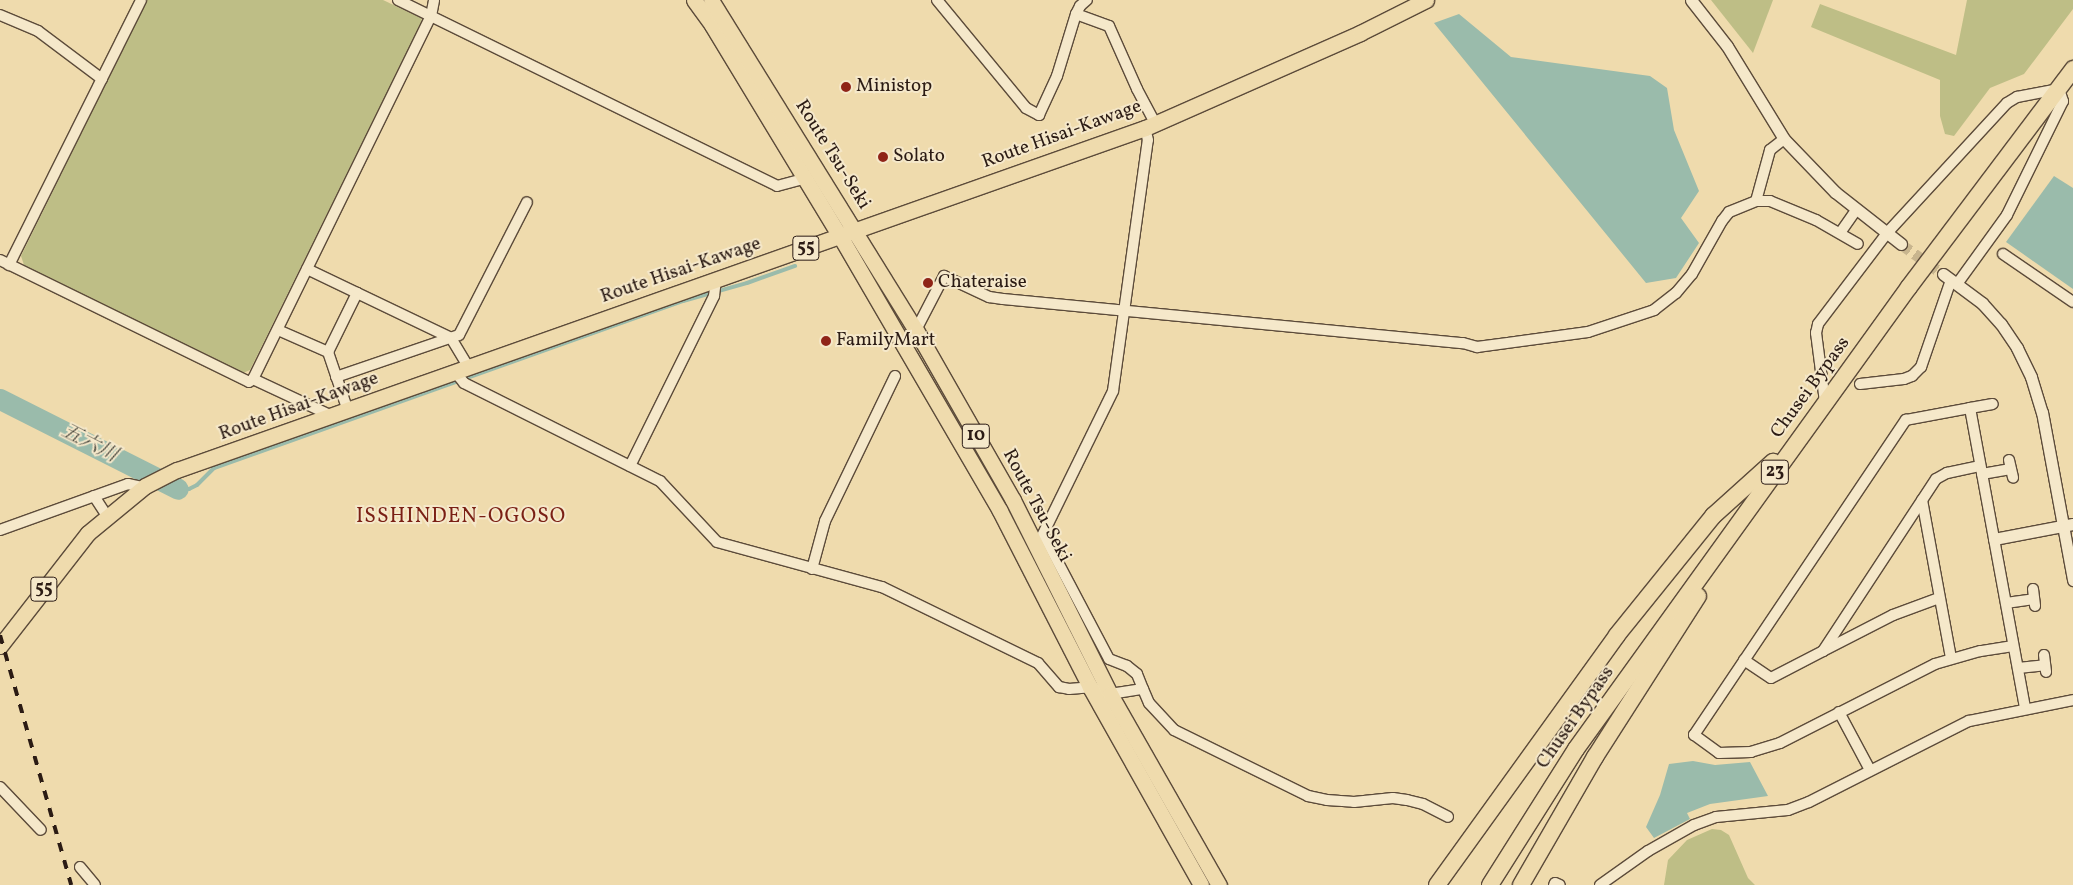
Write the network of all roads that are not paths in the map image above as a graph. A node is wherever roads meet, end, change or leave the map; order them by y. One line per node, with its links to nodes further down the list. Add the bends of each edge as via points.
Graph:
1 (141, 0): 14 (street)
2 (398, 0): 12 (street)
3 (434, 0): 12 (street)
4 (694, 0): 18 (main road, Route Tsu-Seki / 10)
5 (711, 0): 22 (main road, Route Tsu-Seki / 10)
6 (937, 0): 10 (street, via 1026,108 1038,118 1057,76)
7 (1087, 0): 10 (street)
8 (1426, 0): 16 (main road, Route Hisai-Kawage / 55, via 1360,33)
9 (1691, 0): 17 (street, via 1727,46)
10 (1076, 14): 16 (street, via 1109,26)
11 (0, 15): 14 (street, via 38,31)
12 (431, 16): 18 (street, via 777,186); 30 (street)
13 (2073, 69): 15 (highway, Chusei Bypass / 23)
14 (102, 79): 29 (street)
15 (2059, 88): 24 (street, via 2018,97 2007,103); 31 (street, via 2063,101 2007,215); 45 (highway, Chusei Bypass / 23)
16 (1150, 126): 22 (main road, Route Hisai-Kawage / 55); 35 (street)
17 (1784, 139): 19 (street, via 1770,150); 21 (street, via 1820,178)
18 (804, 179): 25 (main road, Route Tsu-Seki / 10)
19 (1756, 201): 23 (street, via 1770,201); 35 (street, via 1729,212 1676,293 1654,310 1588,332 1477,347 1463,343)
20 (527, 202): 38 (street, via 459,335)
21 (1856, 209): 23 (street); 24 (street)
22 (855, 230): 25 (main road, Route Hisai-Kawage / 55); 37 (main road, Route Tsu-Seki / 10)
23 (1840, 233): 26 (street)
24 (1887, 233): 27 (street); 45 (street, via 1818,324 1816,332)
25 (840, 236): 32 (main road, Route Hisai-Kawage / 55); 73 (main road, Route Tsu-Seki / 10, via 1000,511)
26 (1858, 244)
27 (1901, 244)
28 (2003, 254): 34 (street)
29 (4, 262): 43 (street, via 249,382)
30 (307, 269): 33 (street); 36 (street)
31 (1950, 279): 44 (street, via 1921,367 1904,379); 58 (street, via 1982,303 2001,324 2031,377)
32 (715, 288): 40 (main road, Route Hisai-Kawage / 55); 51 (street)
33 (357, 293): 38 (street); 39 (street)
34 (2073, 302)
35 (1123, 311): 37 (street, via 989,297 944,276); 74 (street, via 1113,391 1042,534 1108,659 1127,666 1137,674)
36 (278, 330): 39 (street); 43 (street)
37 (916, 330): 75 (main road, Route Tsu-Seki / 10, via 1012,500)
38 (451, 338): 40 (street); 42 (street)
39 (328, 352): 42 (street)
40 (462, 375): 48 (main road, Route Hisai-Kawage / 55); 51 (street)
41 (895, 376): 61 (street, via 825,521)
42 (336, 377): 48 (street)
43 (253, 379): 49 (street)
44 (1860, 384)
45 (1825, 402): 50 (highway, Chusei Bypass / 23)
46 (1993, 404): 47 (street)
47 (1970, 408): 53 (street); 70 (street, via 1906,420)
48 (348, 411): 49 (main road, Route Hisai-Kawage / 55)
49 (332, 416): 54 (main road, Route Hisai-Kawage / 55, via 177,470)
50 (1798, 440): 87 (highway, via 1707,524 1617,635); 88 (highway, Chusei Bypass / 23, via 1576,749); 89 (highway, via 1595,757)
51 (630, 466): 61 (street, via 660,481 717,542)
52 (2011, 469): 53 (street)
53 (1981, 470): 56 (street, via 1940,475); 60 (street)
54 (143, 486): 55 (street, via 128,484); 57 (main road, Route Hisai-Kawage / 55)
55 (94, 496): 57 (street); 59 (street)
56 (1922, 500): 63 (street); 68 (street)
57 (107, 516): 66 (main road, Route Hisai-Kawage / 55, via 88,533)
58 (2068, 525): 60 (street); 62 (street)
59 (0, 530)
60 (1994, 539): 65 (street)
61 (812, 569): 73 (street, via 882,587 924,606 1038,663 1060,687)
62 (2073, 580)
63 (1939, 598): 68 (street, via 1893,614); 69 (street)
64 (2034, 598): 65 (street)
65 (2006, 603): 67 (street)
66 (0, 646)
67 (2014, 646): 69 (street); 72 (street)
68 (1823, 651): 70 (street, via 1770,678)
69 (1951, 658): 78 (street)
70 (1744, 660): 78 (street, via 1694,735 1718,753 1751,752 1780,743)
71 (2045, 664): 72 (street)
72 (2018, 668): 77 (street)
73 (1090, 687): 75 (street); 85 (main road, Route Tsu-Seki / 10)
74 (1144, 689): 75 (street); 81 (street, via 1149,703 1174,730 1308,796 1354,802 1393,798 1423,804)
75 (1110, 694): 86 (main road, Route Tsu-Seki / 10)
76 (2073, 700): 77 (street)
77 (2025, 709): 79 (street, via 1969,721)
78 (1839, 712): 79 (street)
79 (1870, 770): 92 (street, via 1788,810 1716,818 1684,829)
80 (0, 787): 82 (street)
81 (1448, 816)
82 (41, 830)
83 (80, 867): 84 (street)
84 (95, 885)
85 (1200, 885)
86 (1219, 885)
87 (1437, 885)
88 (1490, 885)
89 (1521, 885)
90 (1554, 885): 91 (street)
91 (1560, 885)
92 (1600, 885)

